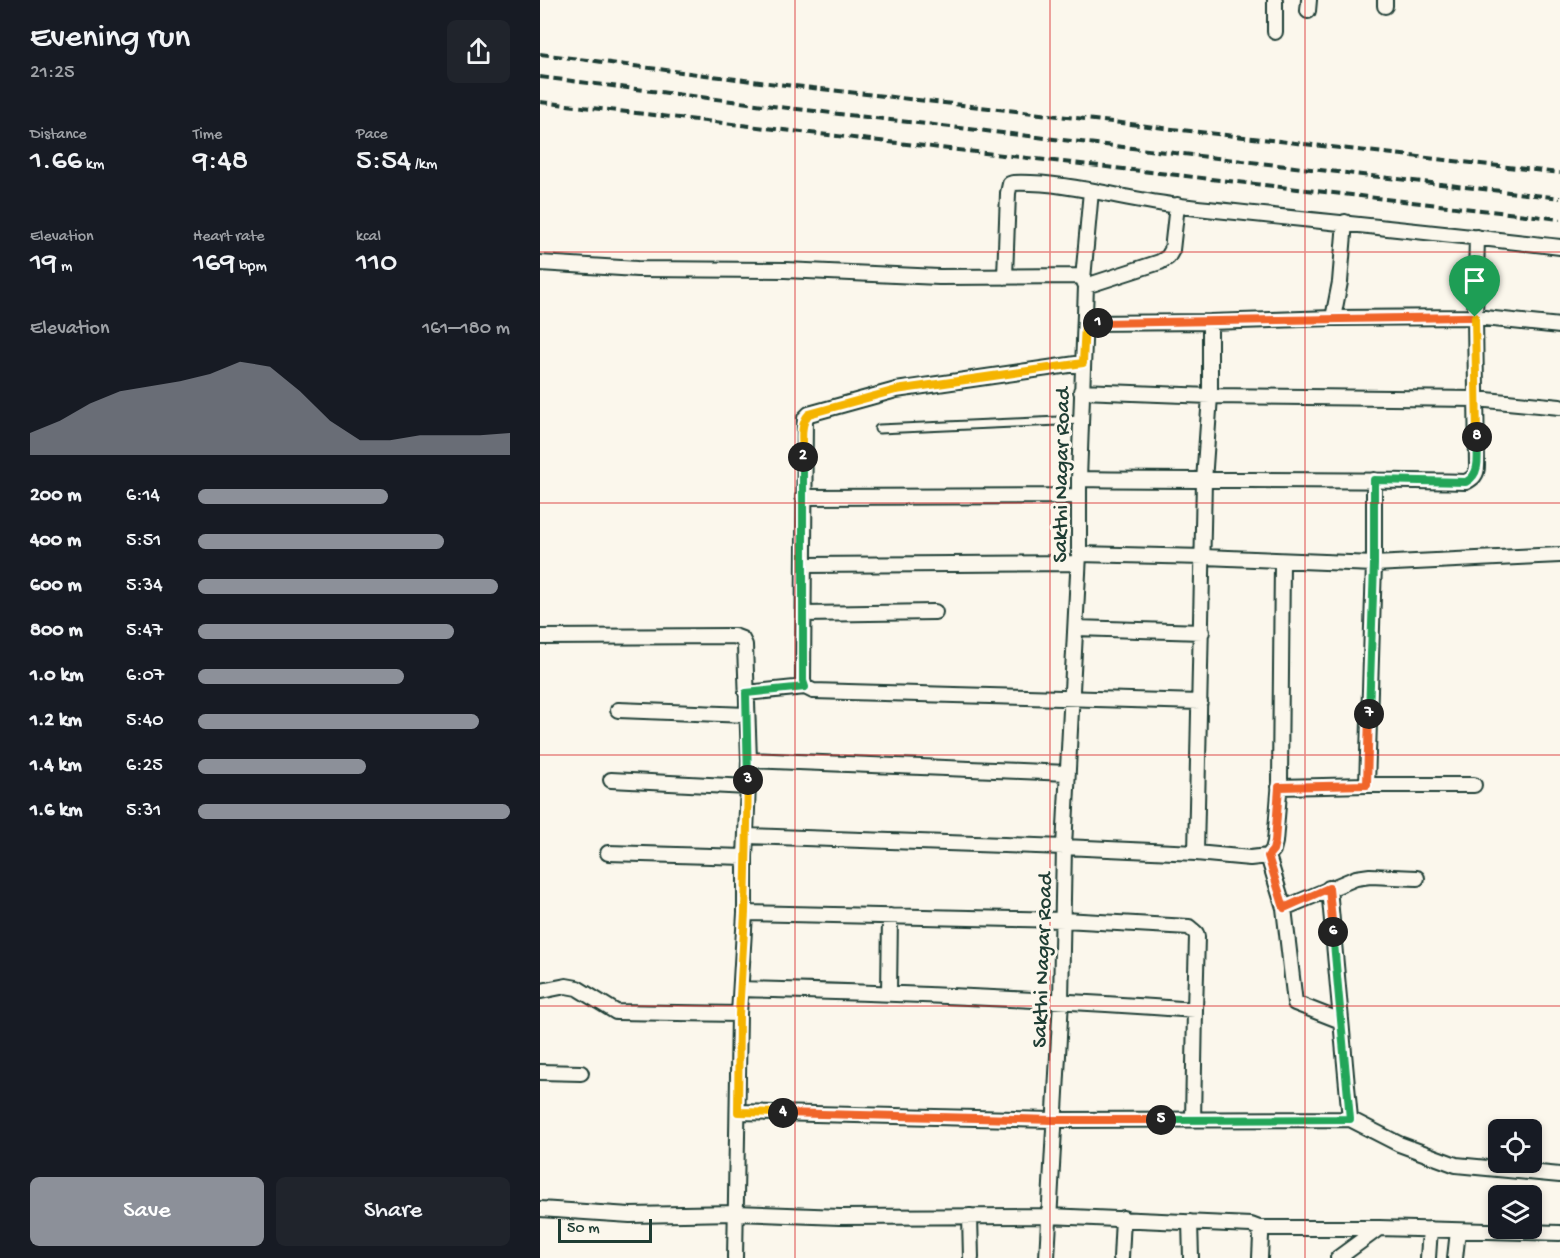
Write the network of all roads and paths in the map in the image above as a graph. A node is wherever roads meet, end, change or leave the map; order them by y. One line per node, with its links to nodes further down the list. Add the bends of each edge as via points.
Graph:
1 (1275, 0): 2 (street)
2 (1275, 32)
3 (1091, 191): 4 (street); 9 (street, via 1022,182 1010,184); 10 (street, Sakthi Nagar Road)
4 (1177, 205): 5 (street); 10 (street, via 1168,257)
5 (1345, 222): 6 (street); 12 (street)
6 (1477, 237): 7 (street); 11 (street)
7 (1560, 247)
8 (540, 263): 9 (street, via 637,269)
9 (1005, 277): 10 (street, via 1078,276)
10 (1085, 282): 14 (street, Sakthi Nagar Road)
11 (1475, 317): 12 (street); 15 (street); 19 (street)
12 (1333, 318): 13 (street)
13 (1210, 322): 14 (street); 18 (street)
14 (1085, 323): 16 (street, Sakthi Nagar Road)
15 (1560, 326)
16 (1083, 363): 17 (street, Sakthi Nagar Road); 27 (street, via 896,390 809,414 803,424)
17 (1081, 391): 18 (street); 21 (street, Sakthi Nagar Road)
18 (1210, 396): 19 (street); 25 (street)
19 (1476, 399): 20 (street); 24 (street, via 1477,471 1471,479)
20 (1560, 407)
21 (1081, 420): 22 (lane); 23 (street, Sakthi Nagar Road)
22 (879, 429)
23 (1079, 479): 25 (street); 26 (street, Sakthi Nagar Road)
24 (1374, 480): 25 (street); 32 (street)
25 (1204, 481): 29 (street)
26 (1078, 496): 27 (street); 30 (street, Sakthi Nagar Road)
27 (803, 497): 33 (street)
28 (1560, 555): 32 (street)
29 (1204, 557): 30 (street); 31 (street); 37 (street)
30 (1079, 559): 33 (street); 36 (street, Sakthi Nagar Road)
31 (1282, 561): 32 (street); 51 (street)
32 (1374, 564): 48 (street)
33 (804, 565): 35 (street)
34 (935, 612): 35 (street)
35 (804, 614): 39 (street)
36 (1076, 628): 37 (street); 41 (street, Sakthi Nagar Road)
37 (1202, 632): 42 (street)
38 (540, 637): 40 (street, via 734,636 745,645)
39 (805, 687): 40 (street); 41 (street, via 813,692)
40 (746, 693): 44 (street)
41 (1073, 698): 42 (street); 46 (street, Sakthi Nagar Road)
42 (1200, 702): 55 (street)
43 (618, 710): 44 (street)
44 (747, 715): 45 (street)
45 (749, 759): 46 (street); 50 (street)
46 (1068, 773): 53 (street, Sakthi Nagar Road)
47 (611, 780): 50 (street)
48 (1367, 785): 49 (street); 51 (street)
49 (1474, 785)
50 (748, 787): 52 (street)
51 (1279, 787): 56 (street, via 1275,842)
52 (746, 836): 53 (street); 57 (street)
53 (1064, 847): 55 (street); 63 (street, Sakthi Nagar Road)
54 (608, 853): 57 (street)
55 (1196, 853): 56 (street)
56 (1268, 856): 60 (street)
57 (745, 857): 61 (street)
58 (1417, 878): 59 (street, via 1370,876)
59 (1329, 888): 60 (street); 71 (street)
60 (1284, 908): 71 (street, via 1295,1003)
61 (745, 913): 62 (street); 65 (street)
62 (890, 916): 63 (street); 67 (street)
63 (1064, 920): 68 (street, Sakthi Nagar Road); 69 (street, via 1194,930)
64 (540, 983): 66 (street)
65 (741, 989): 67 (street); 70 (street)
66 (540, 991): 70 (street, via 577,988 616,1012)
67 (889, 993): 68 (street)
68 (1061, 1000): 69 (street); 76 (street, Sakthi Nagar Road)
69 (1195, 1010): 77 (street)
70 (739, 1014): 74 (street)
71 (1341, 1021): 75 (street)
72 (540, 1072): 73 (street)
73 (581, 1073)
74 (738, 1112): 76 (street); 80 (street)
75 (1350, 1119): 77 (street); 78 (street, via 1399,1144 1456,1165)
76 (1053, 1120): 77 (street); 82 (street, Sakthi Nagar Road)
77 (1192, 1120)
78 (1560, 1176)
79 (540, 1209): 80 (street, via 630,1215)
80 (736, 1213): 81 (street); 90 (street)
81 (970, 1216): 82 (street); 91 (street)
82 (1048, 1216): 83 (street); 92 (street, Sakthi Nagar Road)
83 (1123, 1218): 84 (street); 93 (street)
84 (1190, 1222): 85 (street); 94 (street)
85 (1258, 1228): 86 (street); 95 (street)
86 (1379, 1228): 87 (street); 96 (street)
87 (1430, 1229): 88 (street); 97 (street)
88 (1458, 1231): 89 (street); 98 (street)
89 (1560, 1233)
90 (735, 1258)
91 (971, 1258)
92 (1047, 1258)
93 (1121, 1258)
94 (1191, 1258)
95 (1260, 1258)
96 (1338, 1258)
97 (1428, 1258)
98 (1455, 1258)

